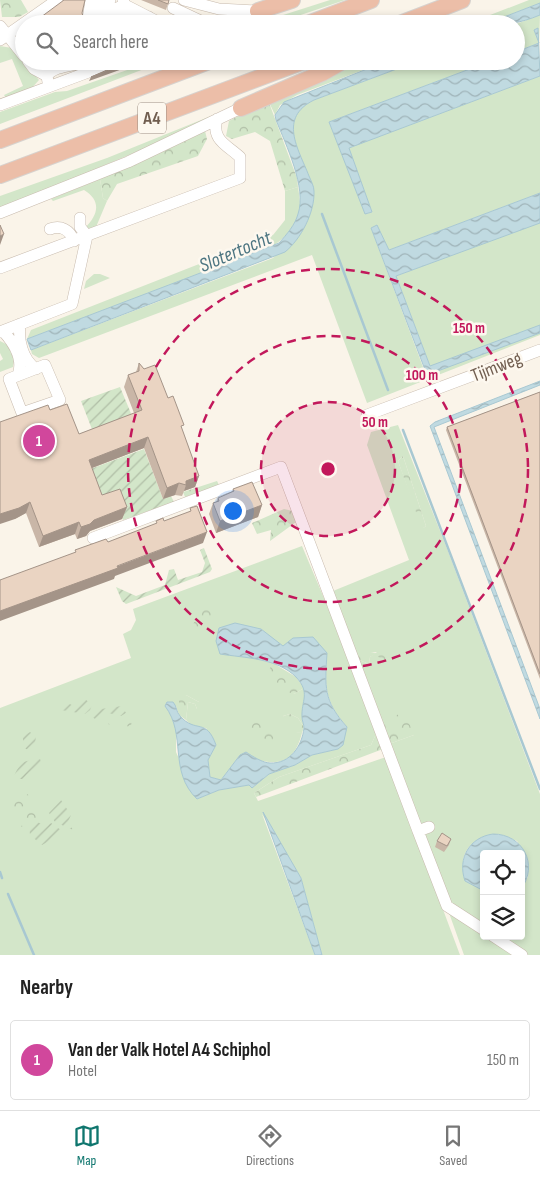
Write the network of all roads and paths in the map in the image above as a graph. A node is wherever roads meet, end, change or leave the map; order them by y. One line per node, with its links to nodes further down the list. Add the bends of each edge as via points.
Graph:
1 (56, 0): 13 (street)
2 (110, 0): 10 (street)
3 (184, 0): 9 (street, via 219,9)
4 (292, 0): 9 (highway)
5 (371, 0): 18 (highway)
6 (462, 0): 12 (highway)
7 (124, 3): 10 (street); 11 (street)
8 (173, 8): 16 (street)
9 (258, 11): 17 (street)
10 (90, 12)
11 (138, 12): 14 (street); 15 (street)
12 (429, 12): 19 (highway); 20 (highway)
13 (31, 15)
14 (130, 15)
15 (145, 15)
16 (188, 15)
17 (245, 15)
18 (332, 15)
19 (422, 15)
20 (424, 15)
21 (15, 25): 22 (street)
22 (2, 33): 23 (street)
23 (15, 47)
24 (35, 70): 30 (street)
25 (56, 70): 30 (street)
26 (83, 70): 30 (street)
27 (185, 70): 34 (highway, A4)
28 (280, 70): 35 (highway, A4)
29 (327, 70): 32 (highway, A4)
30 (48, 81): 31 (street)
31 (0, 105)
32 (241, 108): 33 (street, A4)
33 (217, 119): 36 (street, A4, via 128,162); 39 (street, via 215,131 218,140 240,157 240,178)
34 (0, 140)
35 (0, 175)
36 (0, 213)
37 (80, 218): 39 (street, via 80,227)
38 (50, 229): 40 (street, via 66,230 72,233)
39 (86, 236): 40 (street); 42 (street, via 72,304)
40 (74, 240): 41 (street)
41 (0, 268)
42 (20, 324): 43 (street); 45 (street, via 20,341 27,360)
43 (2, 331): 46 (street, via 11,339 21,363)
44 (540, 350): 47 (street, Tijmweg)
45 (36, 369): 46 (street); 46 (street, via 45,365 60,400 22,413 9,379)
46 (18, 375)
47 (367, 415)
48 (94, 538): 49 (street, via 281,467 424,829 447,906)
49 (480, 927)
50 (499, 940): 51 (street)
51 (522, 955)

